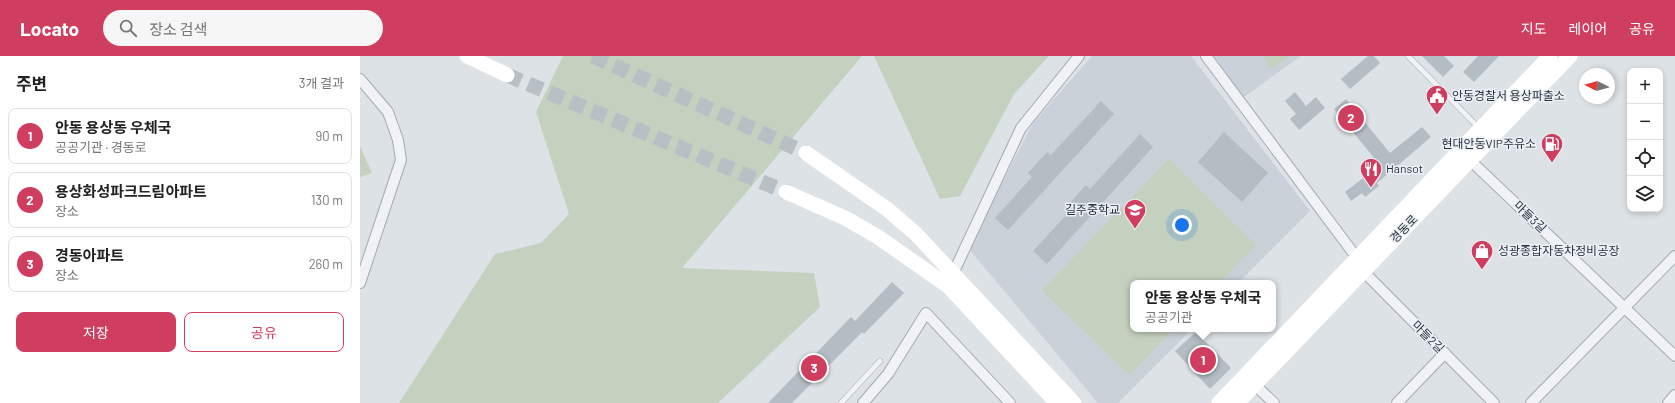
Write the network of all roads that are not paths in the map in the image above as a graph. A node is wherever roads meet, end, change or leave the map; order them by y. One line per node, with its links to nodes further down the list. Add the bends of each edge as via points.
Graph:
1 (467, 56): 7 (street)
2 (1079, 56): 15 (street, via 1021,128)
3 (1206, 56): 14 (street, 마들2길)
4 (1408, 56): 9 (lane)
5 (1550, 56): 9 (street, 경동로)
6 (1570, 56): 11 (street, 경동로)
7 (507, 75)
8 (360, 79): 16 (street, via 388,112 398,140 401,160)
9 (1480, 129): 14 (street, 경동로)
10 (806, 153): 15 (street, via 887,209 916,234)
11 (1470, 160): 14 (street, 경동로); 17 (street, 마들3길)
12 (786, 192): 15 (street, via 845,218)
13 (1675, 256): 17 (street)
14 (1360, 264): 18 (street, 마들2길); 21 (street, 경동로); 28 (street, 경동로)
15 (950, 280): 26 (street); 27 (street)
16 (360, 283)
17 (1624, 308): 19 (street, 마들3길); 33 (street)
18 (1445, 353): 31 (street); 32 (street, 마들2길)
19 (1675, 356)
20 (880, 361): 23 (lane)
21 (1255, 385): 29 (street, 경동로); 30 (street)
22 (1675, 396): 34 (street)
23 (841, 403)
24 (863, 403): 25 (street, via 888,374 926,313)
25 (1010, 403)
26 (1057, 403)
27 (1074, 403)
28 (1219, 403)
29 (1238, 403)
30 (1274, 403)
31 (1397, 403)
32 (1494, 403)
33 (1531, 403)
34 (1668, 403)

